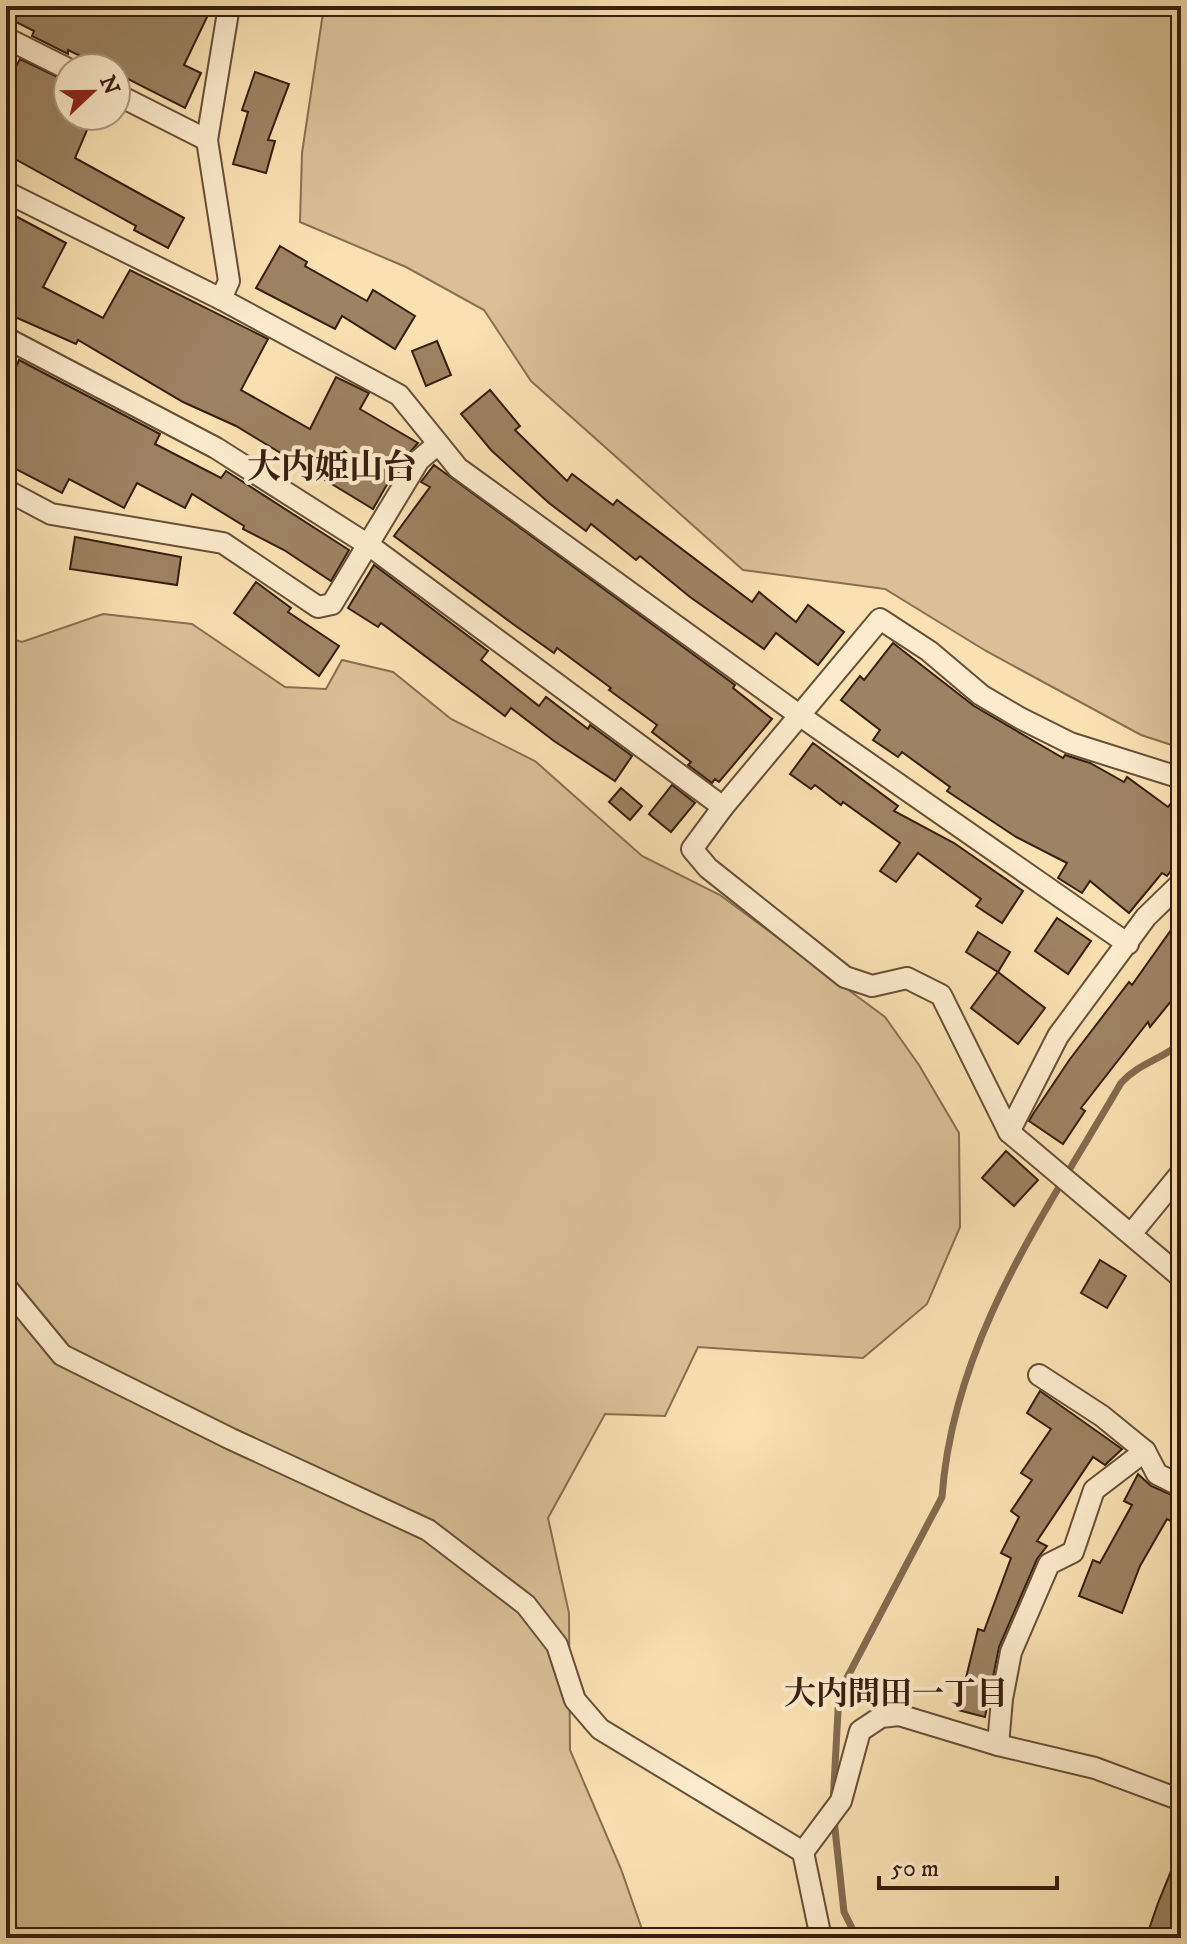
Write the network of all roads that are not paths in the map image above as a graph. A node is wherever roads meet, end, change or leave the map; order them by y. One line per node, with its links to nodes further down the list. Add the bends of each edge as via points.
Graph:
1 (229, 6): 5 (street)
2 (6, 38): 3 (street)
3 (52, 61)
4 (132, 102): 5 (street)
5 (207, 140): 7 (street, via 229,281)
6 (6, 192): 7 (street)
7 (221, 299): 9 (street, via 399,395)
8 (6, 338): 11 (street, via 216,448)
9 (438, 444): 11 (street, via 419,460); 12 (street, via 458,468)
10 (6, 490): 11 (street, via 51,514 223,543 318,607 332,604)
11 (370, 546): 14 (street)
12 (799, 715): 13 (street, via 880,619 1020,718 1070,743); 14 (street); 16 (street)
13 (1181, 778)
14 (723, 807): 17 (street, via 692,849 708,868 845,977 872,986 907,978 941,995)
15 (1181, 883): 16 (street, via 1146,917)
16 (1128, 944): 17 (street, via 1058,1036)
17 (1009, 1132): 19 (street)
18 (1181, 1173): 19 (street)
19 (1131, 1234): 20 (street)
20 (1181, 1277)
21 (6, 1287): 27 (street, via 62,1355 428,1530 526,1605 557,1645 575,1700 600,1729)
22 (1039, 1375): 23 (street)
23 (1145, 1451): 24 (street, via 1157,1474); 25 (street, via 1094,1490 1073,1552 1049,1564 1011,1652)
24 (1181, 1486)
25 (998, 1745): 26 (street, via 1095,1768); 27 (street, via 899,1715 881,1717 860,1731 841,1801)
26 (1181, 1800)
27 (803, 1852): 28 (street)
28 (821, 1938)

